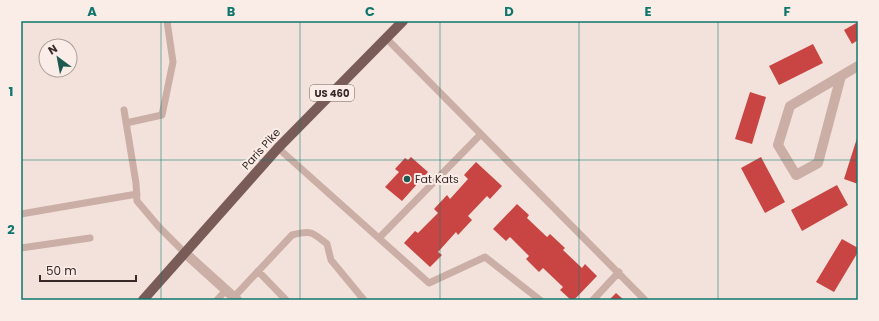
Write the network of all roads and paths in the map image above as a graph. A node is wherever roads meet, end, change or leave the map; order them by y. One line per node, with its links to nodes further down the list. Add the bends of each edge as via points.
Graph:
1 (167, 21): 7 (lane, via 172,62 162,115)
2 (403, 21): 3 (main road, Paris Pike / US 460)
3 (386, 38): 8 (lane); 9 (main road, Paris Pike / US 460)
4 (858, 66): 5 (street)
5 (841, 76): 5 (street, via 790,106 778,145 796,174 818,162)
6 (124, 110): 7 (lane)
7 (126, 123): 10 (lane)
8 (481, 134): 13 (lane); 17 (lane)
9 (278, 148): 13 (lane); 15 (main road, Paris Pike / US 460)
10 (137, 194): 11 (lane); 15 (lane, via 137,201)
11 (21, 214)
12 (90, 238): 14 (lane)
13 (379, 238): 23 (lane, via 429,283 485,257)
14 (21, 248)
15 (185, 253): 18 (street); 19 (main road, Paris Pike / US 460)
16 (258, 271): 18 (lane); 21 (lane); 22 (lane, via 292,235 312,232 327,244 331,260)
17 (619, 272): 24 (lane); 25 (lane)
18 (232, 295): 20 (lane)
19 (143, 300)
20 (217, 300)
21 (286, 300)
22 (364, 300)
23 (540, 300)
24 (593, 300)
25 (645, 300)

